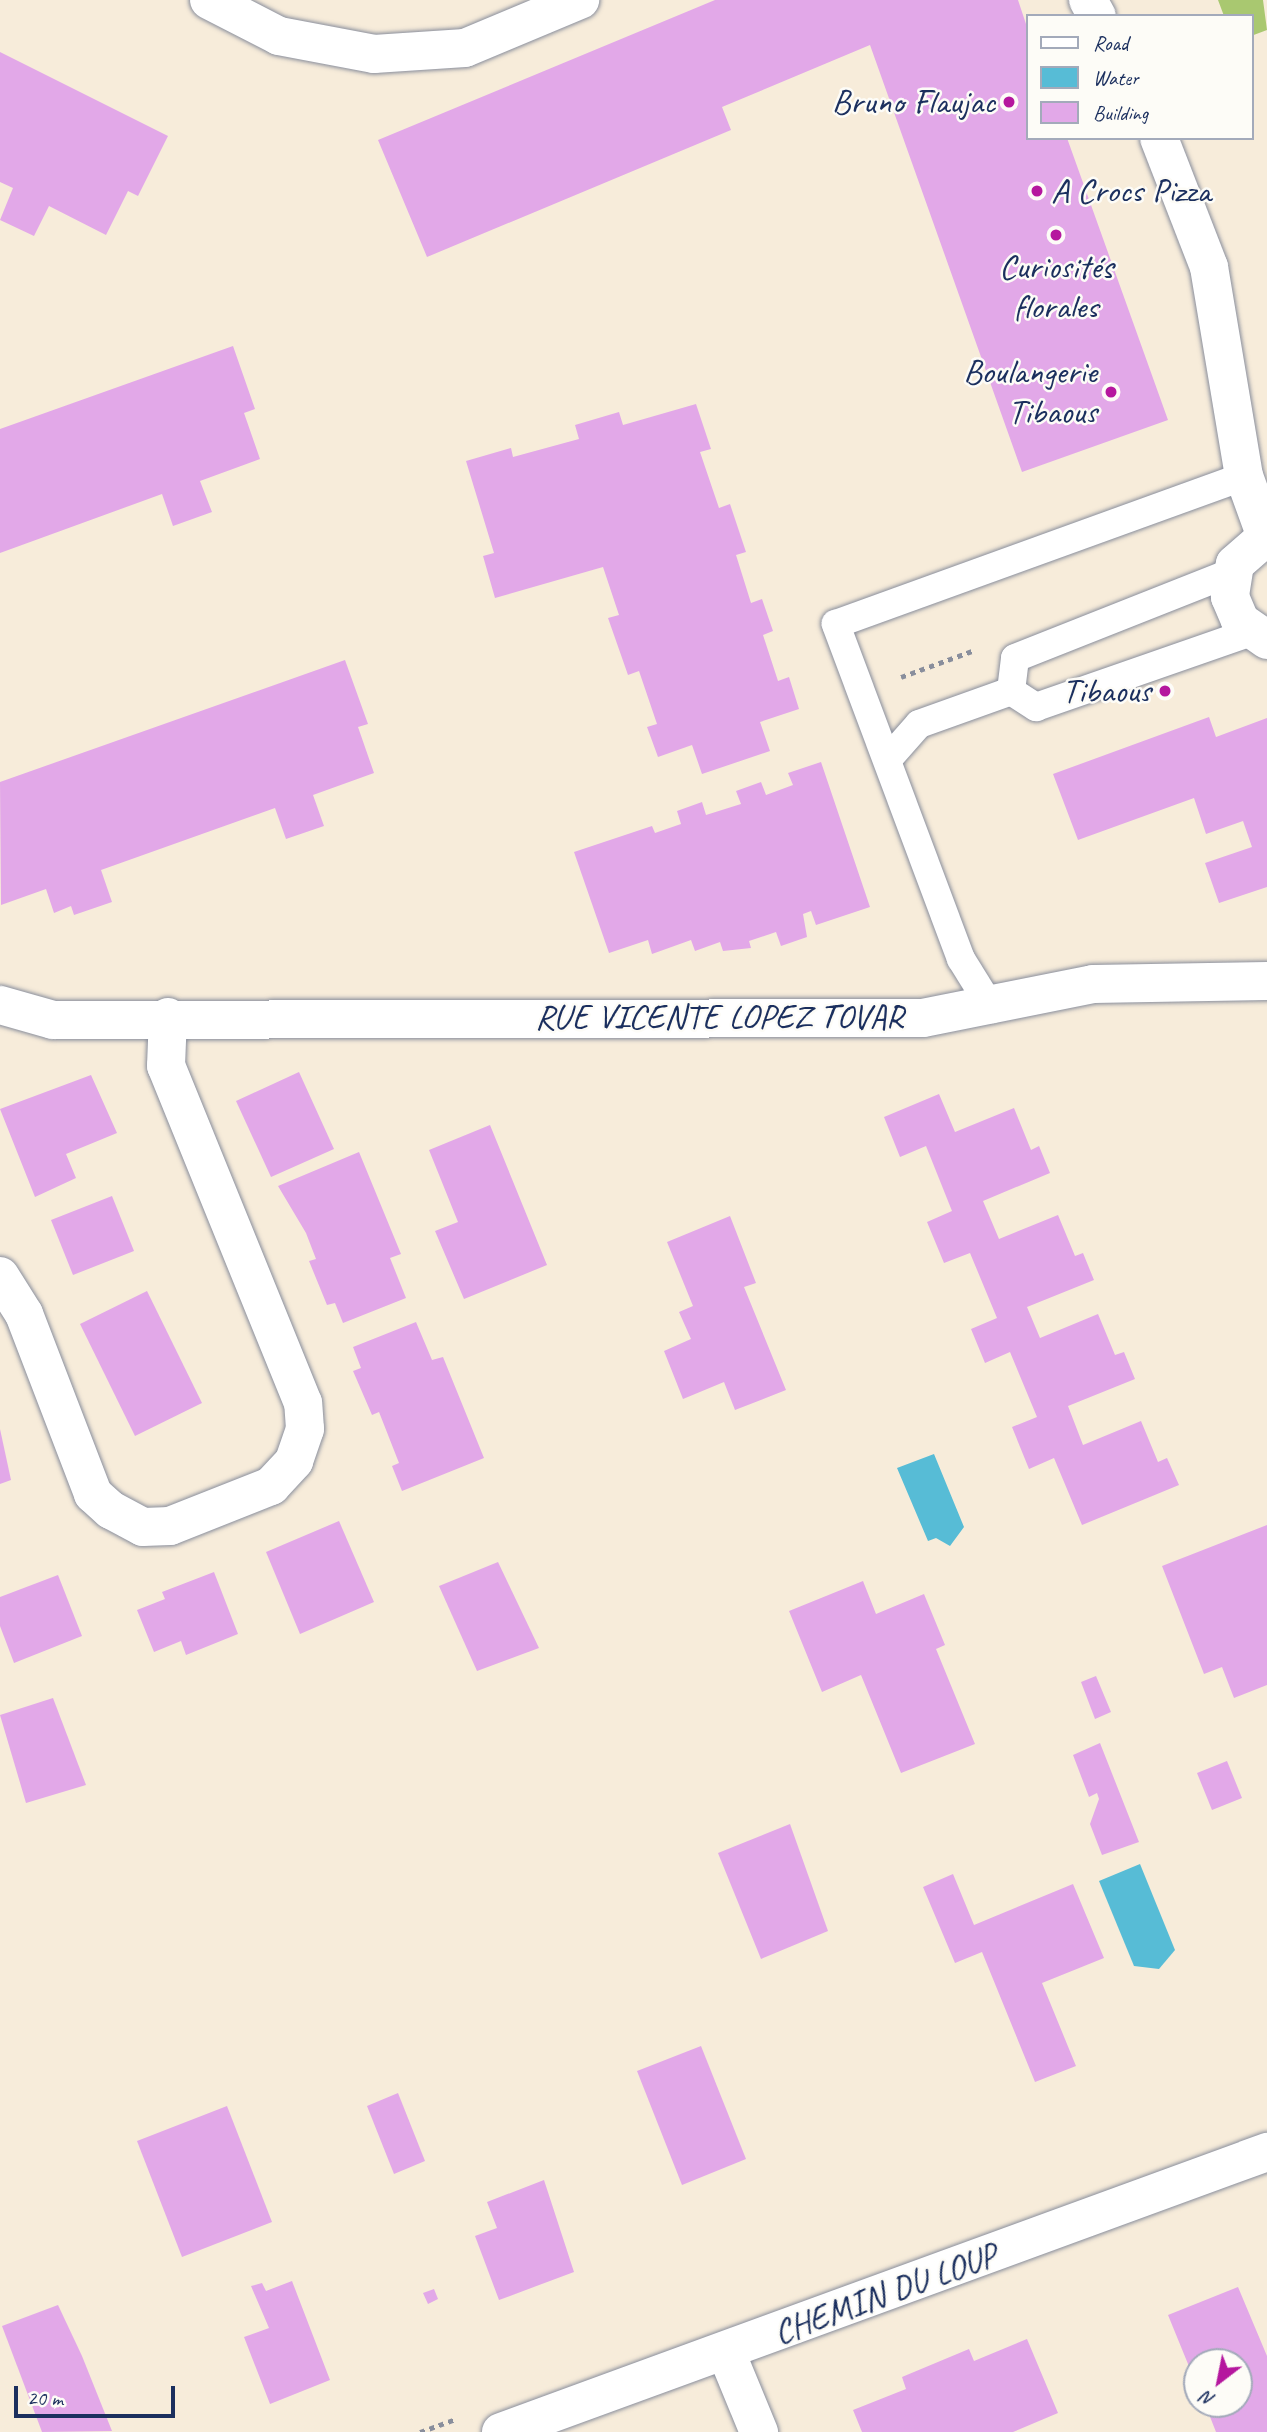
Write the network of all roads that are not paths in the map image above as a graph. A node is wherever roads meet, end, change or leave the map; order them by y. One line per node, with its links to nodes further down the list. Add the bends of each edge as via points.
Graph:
1 (209, 0): 2 (street, via 279,36 374,54 466,48)
2 (580, 0)
3 (1160, 140): 4 (street, via 1209,267)
4 (1244, 476): 5 (street); 9 (lane, via 836,624)
5 (1266, 536): 6 (street, via 1244,551)
6 (1230, 573): 7 (street, via 1232,607); 8 (lane, via 1015,658)
7 (1259, 636): 8 (lane, via 1036,707)
8 (1011, 691): 9 (lane, via 919,724)
9 (889, 758): 12 (lane, via 961,959)
10 (1267, 981): 12 (street, RUE VICENTE LOPEZ TOVAR, via 1093,984)
11 (0, 1005): 13 (street, RUE VICENTE LOPEZ TOVAR, via 52,1020)
12 (992, 1009): 13 (street, RUE VICENTE LOPEZ TOVAR, via 923,1018)
13 (168, 1017): 14 (street, via 166,1066 303,1403 305,1429 294,1461 271,1486 170,1526 143,1527 111,1510 93,1494 24,1314)
14 (0, 1276)
15 (1267, 2152): 16 (street, CHEMIN DU LOUP)
16 (726, 2352): 17 (street, CHEMIN DU LOUP); 18 (street)
17 (501, 2432)
18 (760, 2432)

